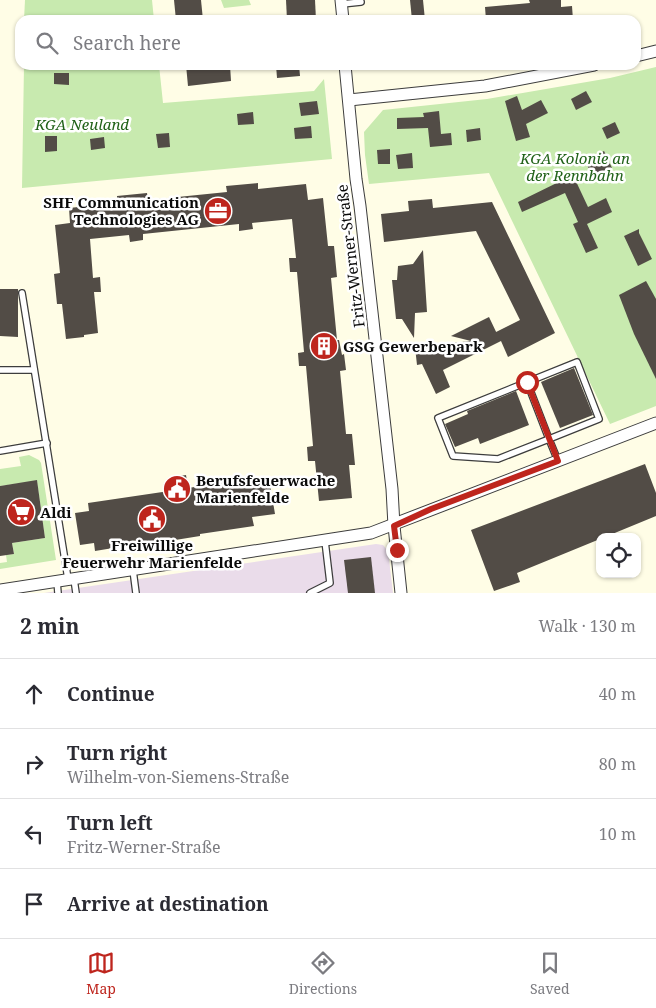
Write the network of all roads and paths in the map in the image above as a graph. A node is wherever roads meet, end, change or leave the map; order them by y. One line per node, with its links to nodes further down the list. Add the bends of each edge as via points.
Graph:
1 (342, 2): 2 (lane); 3 (street)
2 (361, 2)
3 (343, 15)
4 (656, 51): 5 (street)
5 (641, 55)
6 (346, 70): 8 (street, Fritz-Werner-Straße)
7 (568, 70): 8 (street, via 485,86)
8 (349, 100): 18 (street, Fritz-Werner-Straße)
9 (22, 293): 11 (lane)
10 (0, 370): 11 (lane)
11 (34, 370): 15 (lane)
12 (527, 382): 14 (lane); 14 (lane, via 576,362 596,411 599,419); 14 (lane, via 438,418 453,456 498,459)
13 (656, 423): 17 (street)
14 (549, 439): 17 (lane)
15 (47, 443): 16 (lane); 21 (lane)
16 (0, 450)
17 (558, 461): 18 (street)
18 (394, 526): 19 (street); 27 (street, Fritz-Werner-Straße)
19 (325, 541): 20 (street); 26 (lane, via 330,583)
20 (133, 570): 21 (street); 25 (lane)
21 (66, 580): 22 (street); 23 (lane); 24 (lane)
22 (0, 590)
23 (58, 593)
24 (76, 593)
25 (136, 593)
26 (310, 593)
27 (401, 593)

